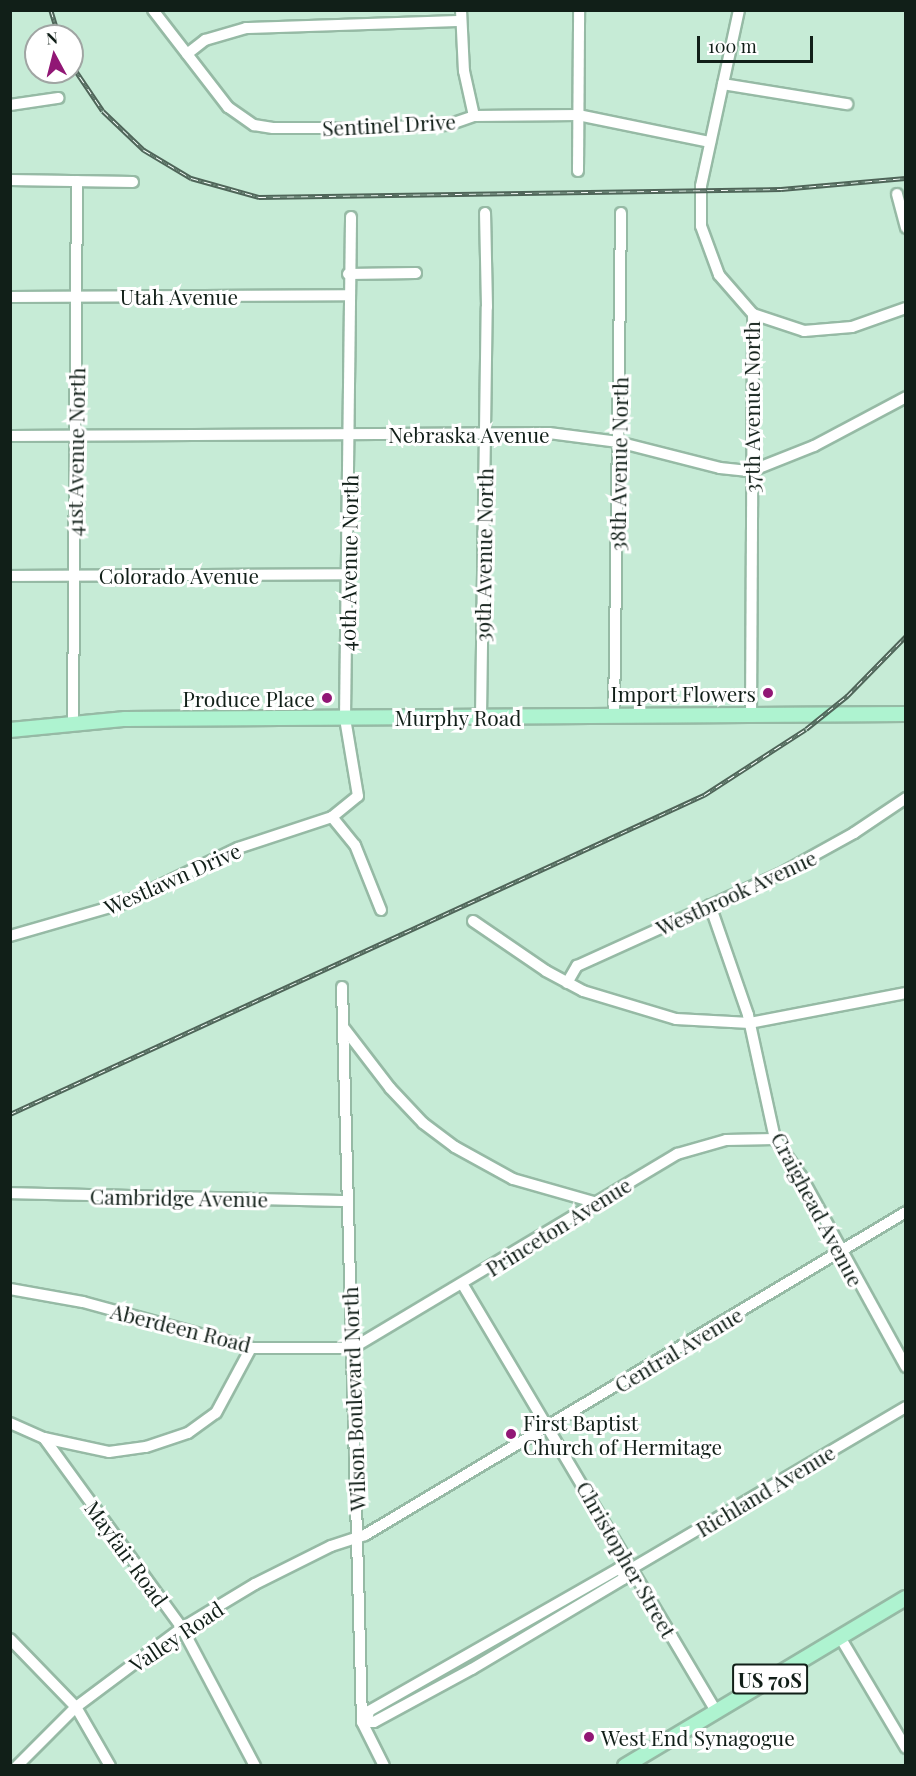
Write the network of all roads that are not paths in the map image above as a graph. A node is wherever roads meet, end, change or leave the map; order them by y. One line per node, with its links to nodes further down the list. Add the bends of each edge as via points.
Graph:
1 (153, 10): 5 (street, Sentinel Drive)
2 (579, 10): 10 (street)
3 (739, 10): 6 (street, 37th Avenue North)
4 (460, 16): 5 (street, via 246,28 205,40); 11 (street, via 464,71)
5 (187, 54): 11 (street, Sentinel Drive, via 228,107 254,125 273,129 447,125)
6 (723, 84): 8 (street); 12 (street, 37th Avenue North)
7 (58, 98): 9 (street)
8 (847, 104)
9 (10, 105)
10 (578, 115): 11 (street, Sentinel Drive); 12 (street, Sentinel Drive); 13 (street)
11 (474, 116)
12 (710, 142): 28 (street, 37th Avenue North, via 701,186 701,226 719,275)
13 (578, 171)
14 (10, 180): 15 (street)
15 (77, 181): 16 (street); 26 (street, 41st Avenue North)
16 (133, 182)
17 (897, 194): 21 (street)
18 (485, 213): 31 (street, 39th Avenue North)
19 (621, 213): 34 (street, 38th Avenue North)
20 (351, 217): 23 (street)
21 (906, 228)
22 (416, 273): 23 (street)
23 (348, 274): 24 (street, 40th Avenue North)
24 (348, 295): 26 (street, Utah Avenue); 30 (street, 40th Avenue North)
25 (10, 297): 26 (street, Utah Avenue)
26 (76, 297): 33 (street, 41st Avenue North)
27 (906, 308): 28 (street, via 852,327 823,331 795,329)
28 (753, 314): 35 (street, 37th Avenue North)
29 (906, 397): 35 (street, Nebraska Avenue, via 814,446)
30 (350, 433): 31 (street, Nebraska Avenue); 33 (street, Nebraska Avenue); 36 (street, 40th Avenue North)
31 (484, 434): 34 (street, Nebraska Avenue, via 549,433); 42 (street, 39th Avenue North)
32 (10, 436): 33 (street, Nebraska Avenue)
33 (75, 436): 38 (street, 41st Avenue North)
34 (618, 442): 35 (street, Nebraska Avenue, via 720,468); 41 (street, 38th Avenue North)
35 (751, 471): 40 (street, 37th Avenue North)
36 (347, 573): 38 (street, Colorado Avenue); 43 (street, 40th Avenue North)
37 (10, 576): 38 (street, Colorado Avenue)
38 (73, 576): 44 (street, 41st Avenue North)
39 (906, 714): 40 (main road, Murphy Road)
40 (751, 715): 41 (main road, Murphy Road)
41 (614, 716): 42 (main road, Murphy Road)
42 (481, 717): 43 (main road, Murphy Road)
43 (345, 718): 44 (main road, Murphy Road, via 124,719); 47 (street, 40th Avenue North, via 358,796)
44 (73, 724): 45 (main road, Murphy Road)
45 (10, 730)
46 (906, 798): 48 (street, Westbrook Avenue, via 854,833 780,874)
47 (332, 817): 49 (street, via 355,845); 51 (street, Westlawn Drive, via 238,848 124,903)
48 (710, 904): 52 (street, Westbrook Avenue, via 577,966); 55 (street, Craighead Avenue)
49 (381, 910)
50 (473, 921): 52 (street)
51 (10, 936)
52 (567, 983): 55 (street, via 635,1010 676,1019)
53 (342, 987): 56 (street, Wilson Boulevard North)
54 (906, 993): 55 (street)
55 (750, 1023): 57 (street, Craighead Avenue)
56 (344, 1027): 59 (street, Wilson Boulevard North); 60 (street, via 390,1088 423,1123 455,1147 513,1179)
57 (776, 1139): 60 (street, Princeton Avenue, via 726,1140 677,1154); 62 (street, Craighead Avenue, via 801,1176)
58 (10, 1193): 59 (street, Cambridge Avenue)
59 (347, 1201): 66 (street, Wilson Boulevard North)
60 (594, 1202): 63 (street, Princeton Avenue)
61 (906, 1212): 62 (street, Central Avenue)
62 (840, 1251): 67 (street, Craighead Avenue); 70 (street, Central Avenue)
63 (463, 1285): 66 (street, Princeton Avenue); 70 (street, Christopher Street)
64 (10, 1288): 65 (street, Aberdeen Road, via 83,1302)
65 (251, 1348): 66 (street, Aberdeen Road); 71 (street, via 216,1413 188,1433 146,1447 109,1452)
66 (353, 1348): 72 (street, Wilson Boulevard North)
67 (906, 1367)
68 (906, 1407): 73 (street, Richland Avenue)
69 (10, 1423): 71 (street)
70 (548, 1427): 72 (street, Central Avenue); 73 (street, Christopher Street)
71 (44, 1438): 75 (street, Mayfair Road)
72 (357, 1540): 75 (street, Valley Road, via 331,1546 255,1584); 80 (street, Wilson Boulevard North)
73 (628, 1570): 79 (street, Christopher Street); 80 (street, Richland Avenue, via 623,1579 472,1669 374,1722)
74 (906, 1598): 76 (main road, US 70S)
75 (182, 1628): 78 (street, Valley Road); 85 (street, Mayfair Road)
76 (840, 1637): 79 (main road, US 70S); 81 (street)
77 (10, 1639): 78 (street)
78 (76, 1707): 83 (street, Valley Road); 84 (street)
79 (716, 1711): 82 (main road, US 70S)
80 (364, 1721): 86 (street, Wilson Boulevard North)
81 (906, 1748)
82 (633, 1764)
83 (17, 1766)
84 (110, 1766)
85 (255, 1766)
86 (384, 1766)

